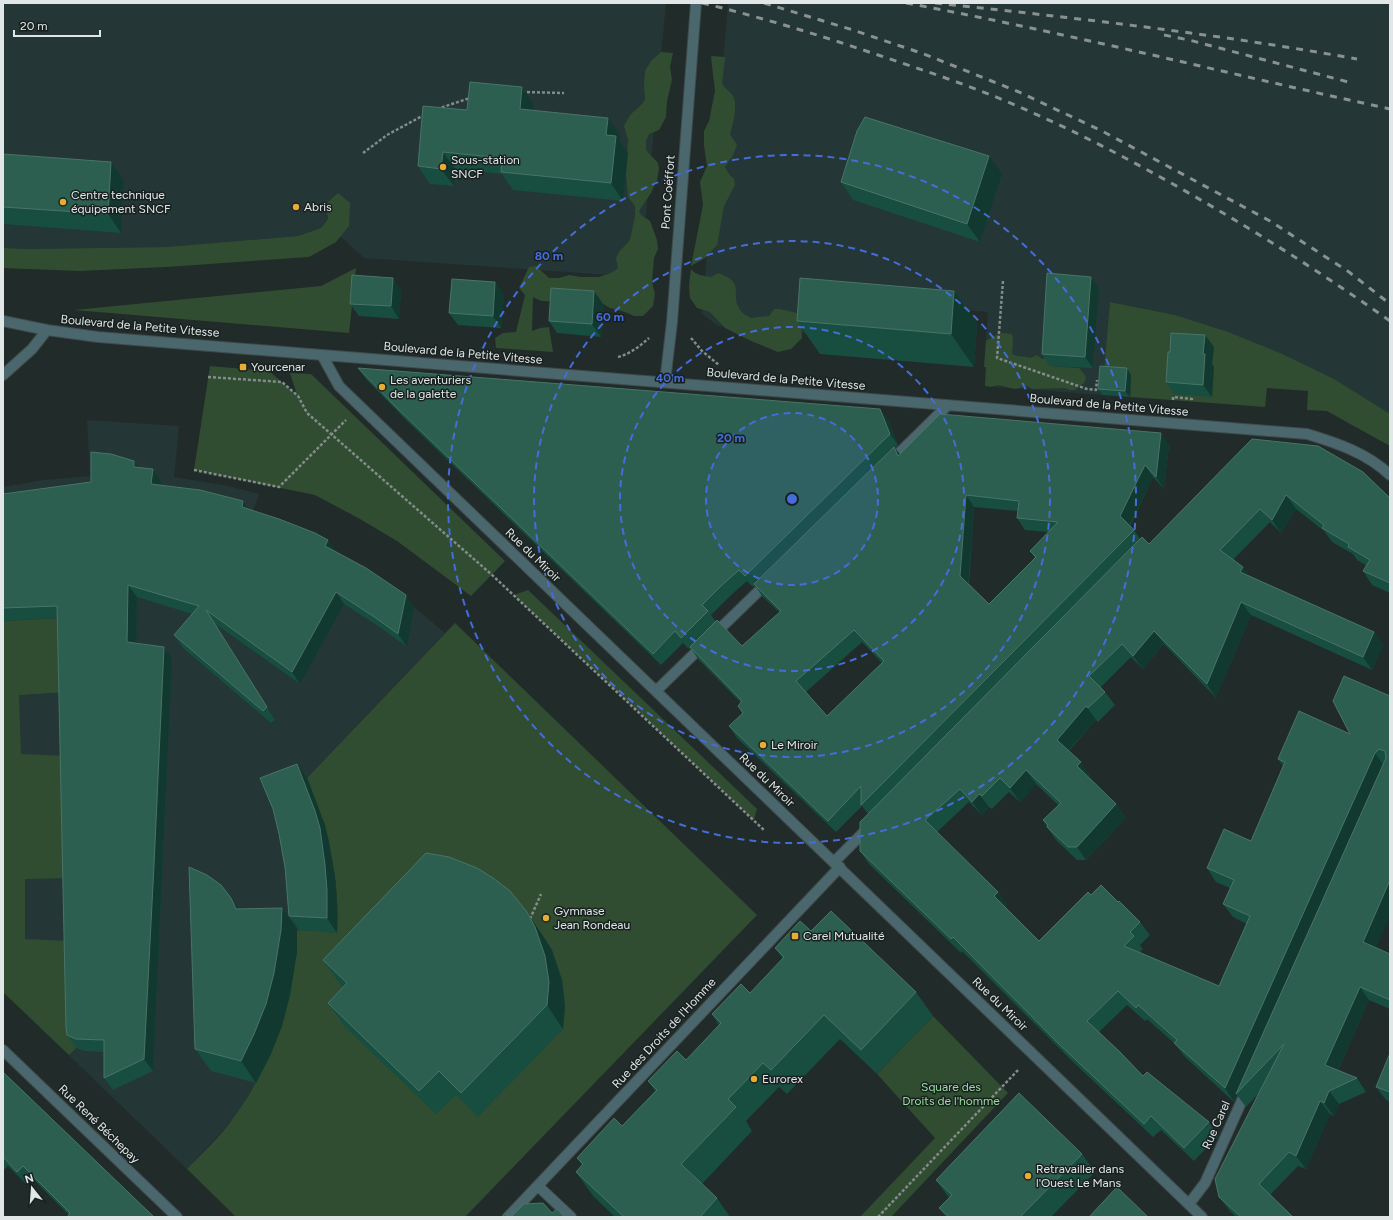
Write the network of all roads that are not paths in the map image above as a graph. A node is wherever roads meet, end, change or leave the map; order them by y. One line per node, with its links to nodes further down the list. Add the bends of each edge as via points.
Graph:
1 (696, 3): 6 (street, Pont Coëffort, via 672,322)
2 (3, 321): 3 (street, Boulevard de la Petite Vitesse)
3 (47, 330): 4 (street, Boulevard de la Petite Vitesse, via 98,337); 5 (street, via 32,349)
4 (322, 355): 6 (street, Boulevard de la Petite Vitesse); 13 (street, Rue du Miroir, via 339,386)
5 (3, 375)
6 (665, 382): 7 (street, Boulevard de la Petite Vitesse)
7 (948, 405): 8 (street, Boulevard de la Petite Vitesse); 10 (street)
8 (1262, 430): 9 (street); 11 (street, Boulevard de la Petite Vitesse, via 1307,434 1348,447)
9 (1252, 440)
10 (879, 472)
11 (1390, 475)
12 (772, 577): 13 (street)
13 (656, 691): 15 (street, Rue du Miroir)
14 (876, 820): 15 (street, Rue des Droits de l'Homme)
15 (837, 865): 18 (street, Rue des Droits de l'Homme); 19 (street, Rue du Miroir)
16 (3, 1050): 20 (street, Rue René Béchepay)
17 (1250, 1081): 19 (street, Rue Carel, via 1205,1183)
18 (538, 1186): 21 (street, Rue des Droits de l'Homme); 22 (street)
19 (1189, 1204): 23 (street, Rue du Miroir)
20 (177, 1217)
21 (508, 1217)
22 (571, 1217)
23 (1202, 1217)

